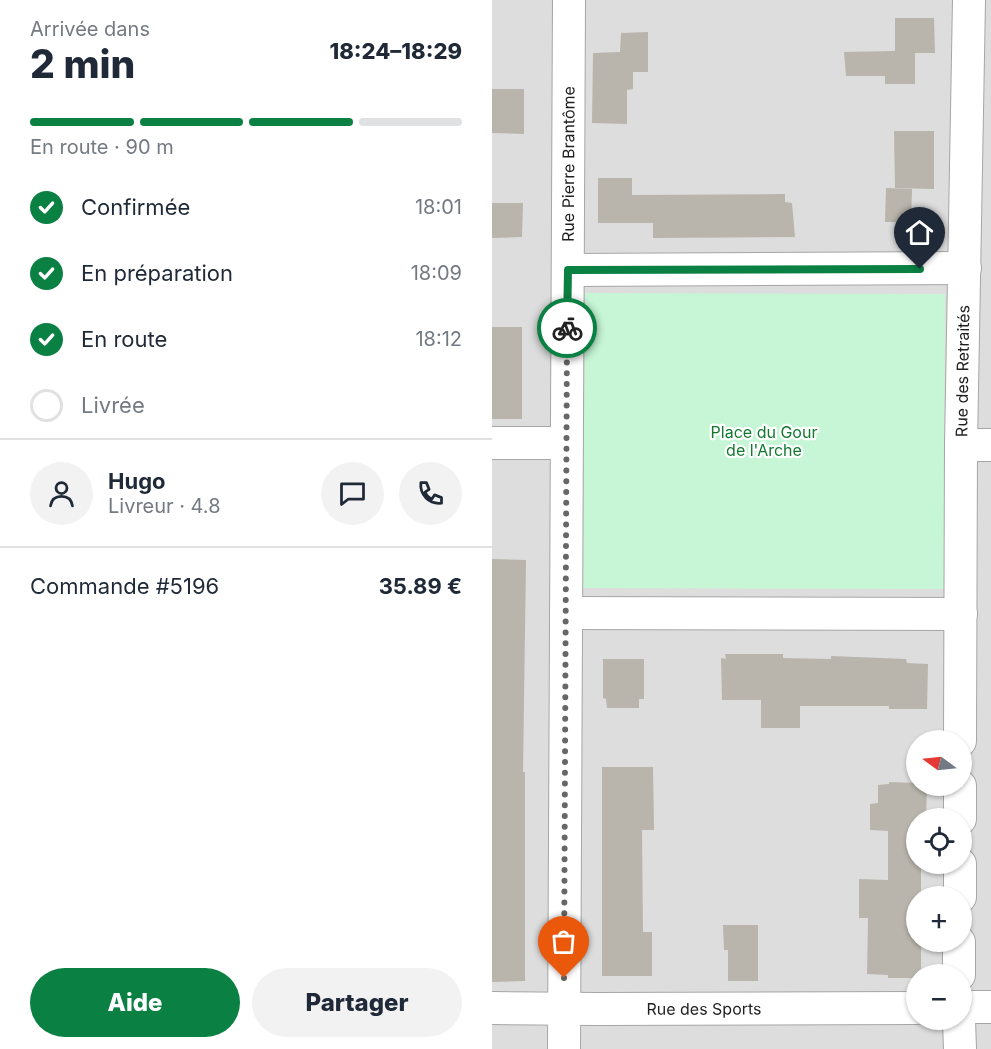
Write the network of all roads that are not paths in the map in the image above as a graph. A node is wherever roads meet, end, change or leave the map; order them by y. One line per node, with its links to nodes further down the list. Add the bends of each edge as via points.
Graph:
1 (569, 0): 4 (street, Rue Pierre Brantôme)
2 (969, 0): 3 (street, Rue des Retraités)
3 (965, 268): 4 (street); 7 (street, Rue des Retraités)
4 (568, 270): 6 (street, Rue Pierre Brantôme)
5 (492, 443): 6 (street)
6 (566, 443): 8 (street, Rue Pierre Brantôme)
7 (976, 445): 9 (street, Rue des Retraités)
8 (566, 613): 9 (street); 15 (street, Rue Pierre Brantôme)
9 (961, 614): 10 (street, Rue des Retraités)
10 (960, 730)
11 (972, 1007): 12 (street)
12 (991, 1007)
13 (492, 1008): 15 (street, Rue des Sports)
14 (906, 1008): 15 (street, Rue des Sports)
15 (564, 1009): 17 (street, Rue Pierre Brantôme)
16 (959, 1030): 18 (street)
17 (564, 1049)
18 (960, 1049)

